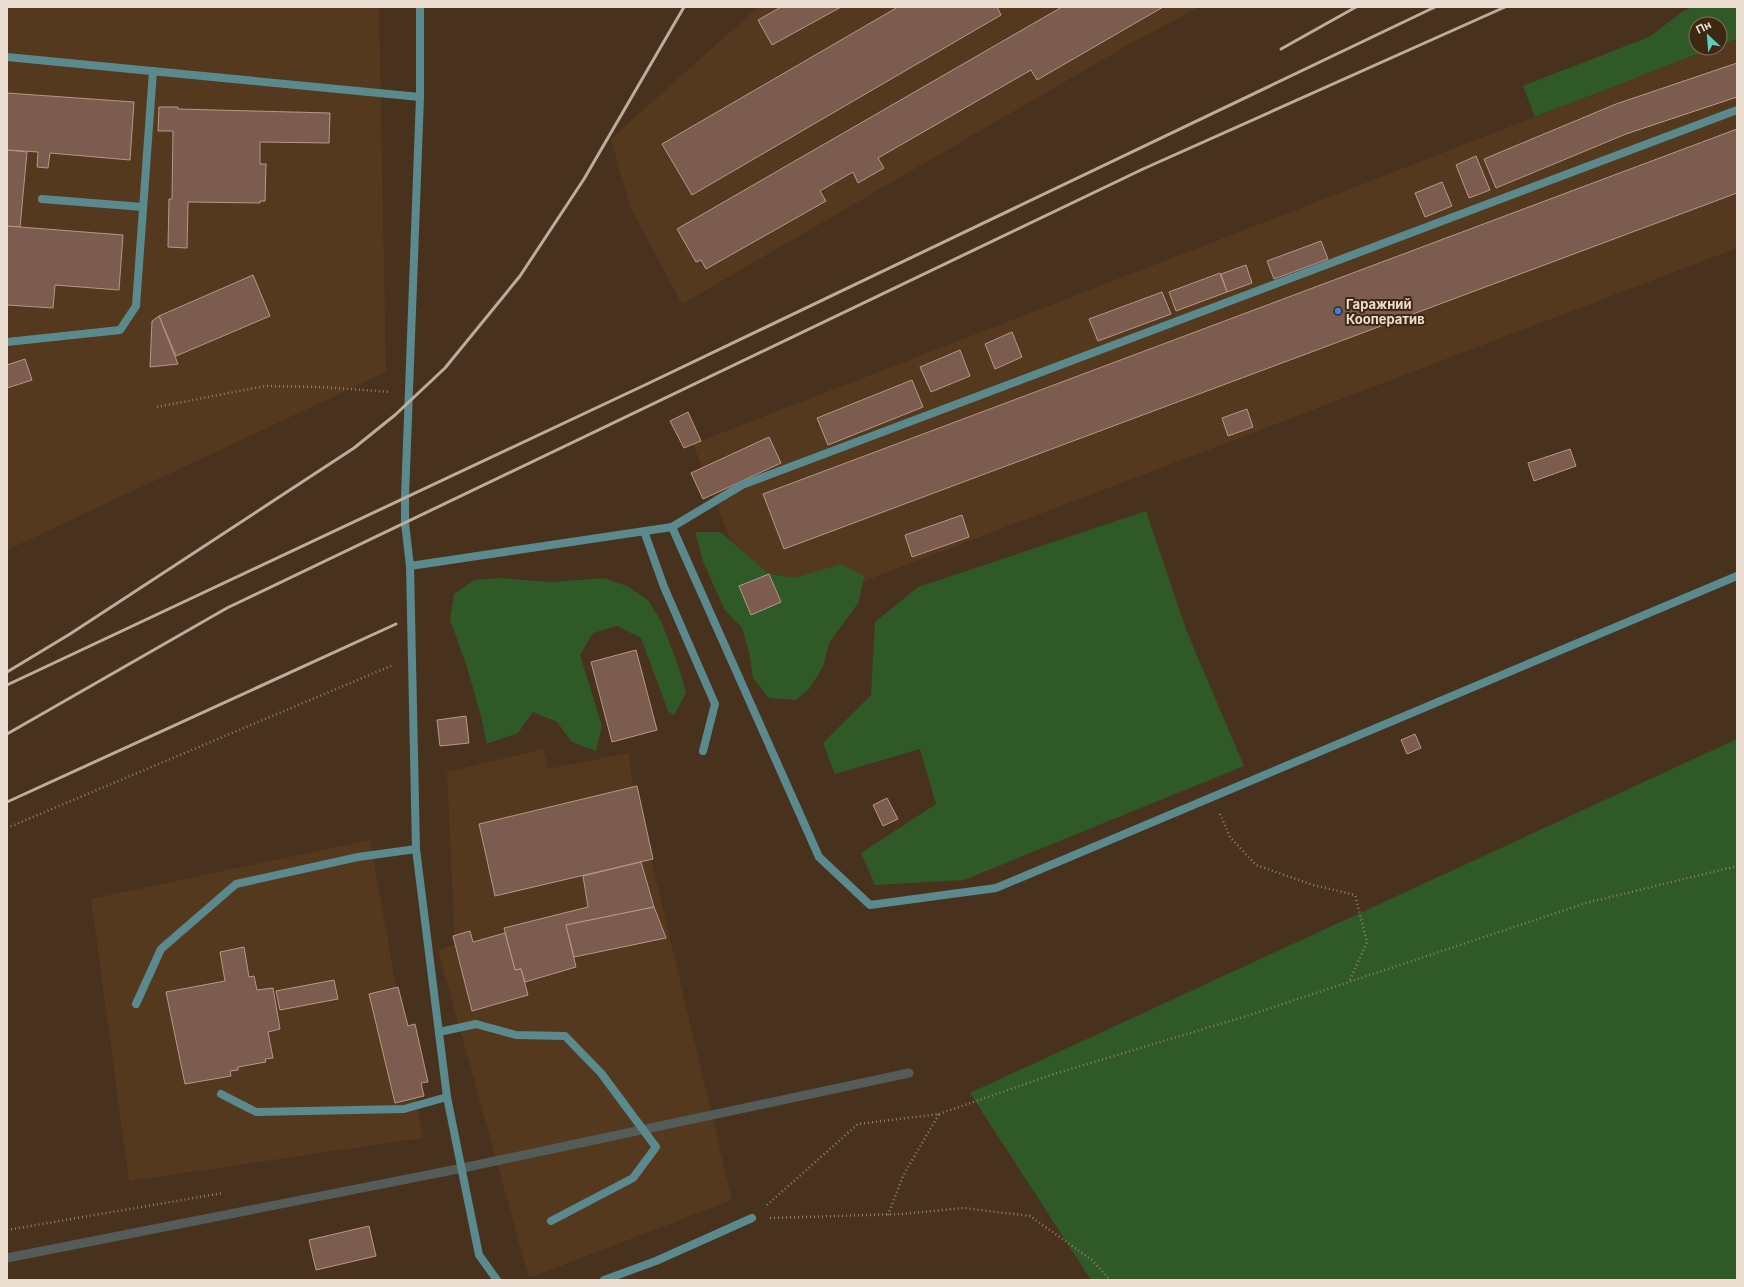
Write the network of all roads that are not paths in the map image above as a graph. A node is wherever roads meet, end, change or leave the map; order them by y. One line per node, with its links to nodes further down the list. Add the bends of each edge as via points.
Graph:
1 (420, 7): 4 (street)
2 (7, 57): 3 (street)
3 (153, 71): 4 (street); 7 (street)
4 (420, 97): 11 (street, via 405,524)
5 (1737, 110): 9 (street, via 742,485)
6 (42, 200): 7 (street)
7 (143, 207): 8 (street, via 136,306 120,330)
8 (7, 342)
9 (672, 527): 10 (street); 12 (street, via 818,857 870,905 996,888)
10 (644, 531): 11 (street); 13 (street, via 664,588 715,704)
11 (410, 566): 14 (street)
12 (1737, 576)
13 (703, 751)
14 (416, 849): 15 (street, via 358,857 236,884 161,949); 16 (street)
15 (136, 1004)
16 (439, 1032): 18 (street); 20 (street, via 476,1024 516,1035 565,1036 601,1073 656,1147 633,1178)
17 (221, 1094): 18 (street, via 256,1112 404,1109)
18 (447, 1097): 21 (street, via 479,1255)
19 (752, 1218): 22 (street, via 656,1261)
20 (551, 1221)
21 (497, 1280)
22 (604, 1280)

